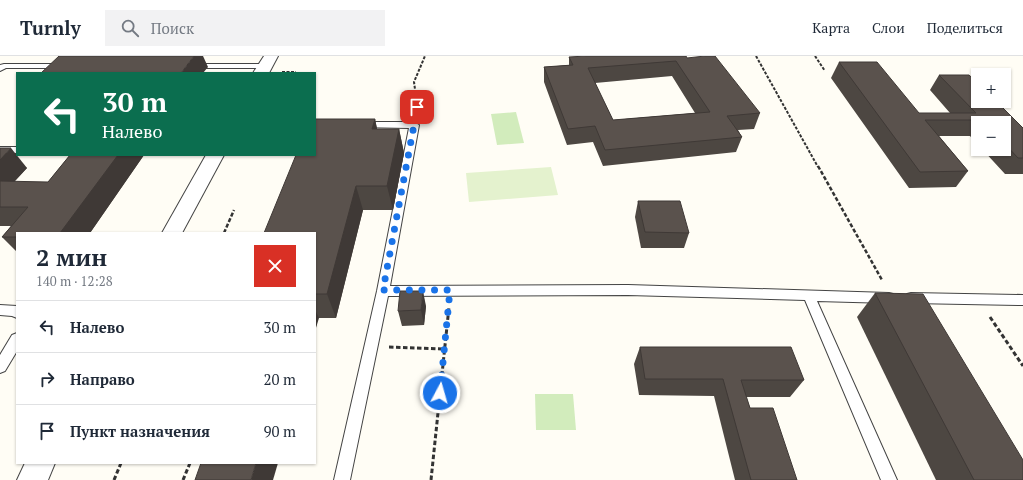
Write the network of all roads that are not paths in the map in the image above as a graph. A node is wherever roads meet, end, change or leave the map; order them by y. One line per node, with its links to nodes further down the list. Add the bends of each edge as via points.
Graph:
1 (266, 65): 3 (lane)
2 (74, 66): 4 (lane, via 4,66)
3 (183, 66)
4 (0, 69)
5 (345, 125): 10 (lane, via 414,125)
6 (0, 150): 7 (lane)
7 (16, 150)
8 (214, 156): 9 (street)
9 (173, 232)
10 (383, 290): 11 (lane, via 628,290); 19 (lane)
11 (809, 296): 12 (lane); 20 (lane)
12 (1023, 300)
13 (0, 310): 14 (lane)
14 (16, 311)
15 (16, 341): 16 (lane)
16 (0, 367)
17 (40, 464): 18 (street)
18 (32, 480)
19 (342, 480)
20 (889, 480)

